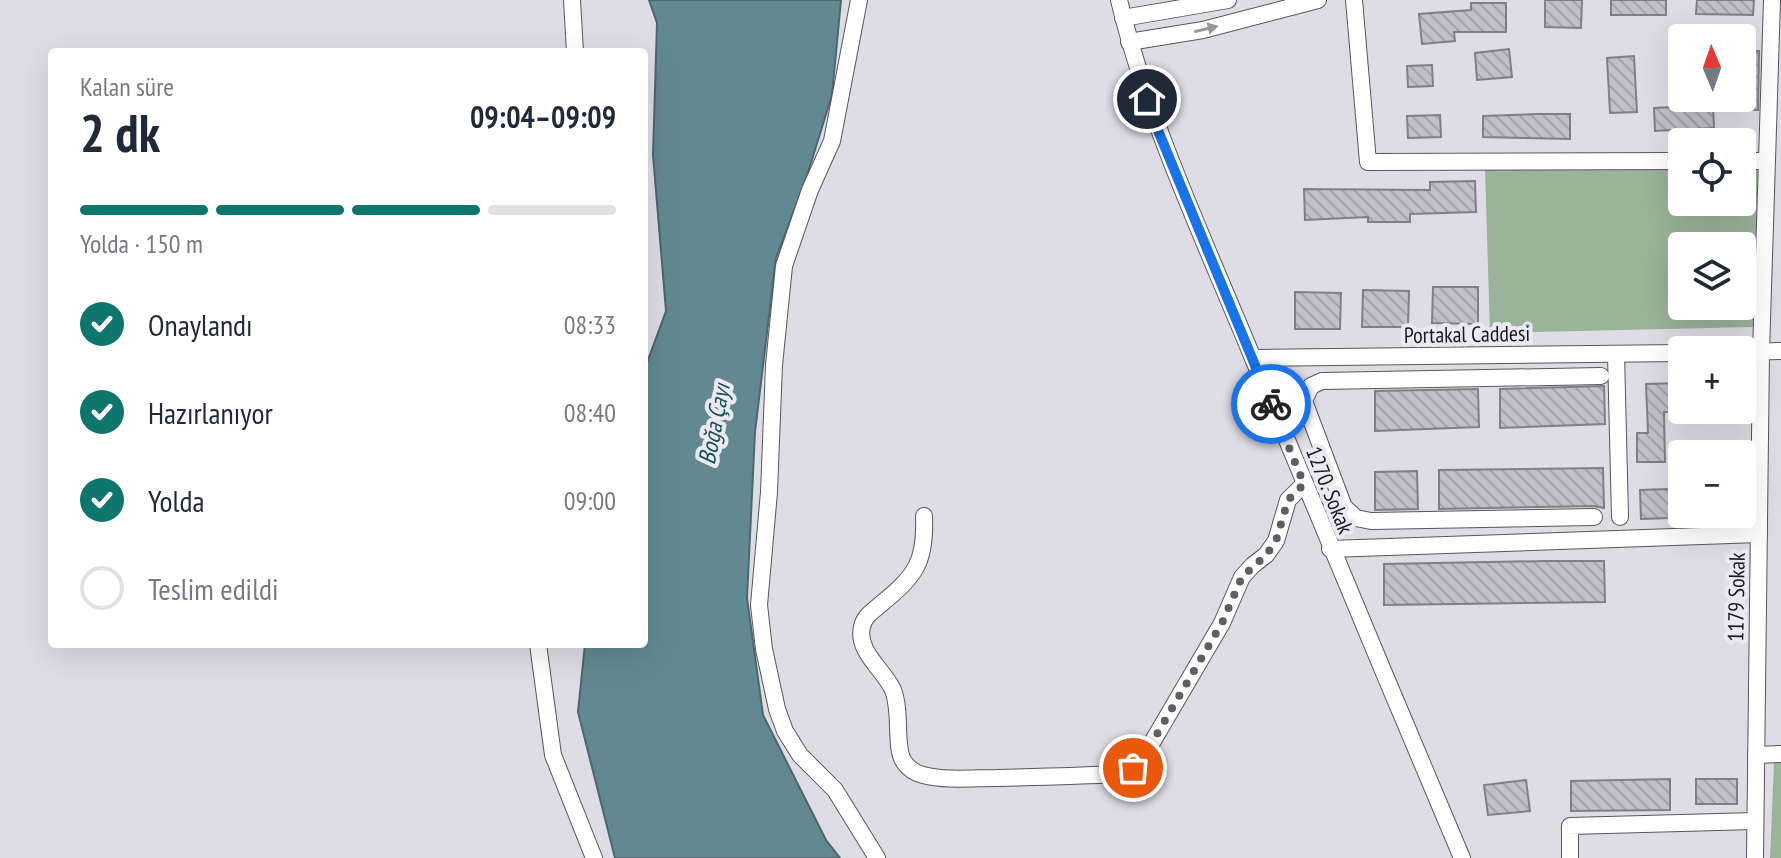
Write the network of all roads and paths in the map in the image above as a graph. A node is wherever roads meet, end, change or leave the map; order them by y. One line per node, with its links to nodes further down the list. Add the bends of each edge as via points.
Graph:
1 (572, 0): 10 (street)
2 (859, 0): 34 (street, via 832,141 784,266 759,605 773,694 785,731 800,755 835,790)
3 (1119, 0): 8 (street, 1270. Sokak)
4 (1228, 0): 8 (street)
5 (1318, 0): 9 (street, one-way to 5, via 1203,30)
6 (1354, 0): 11 (street, via 1368,162)
7 (1772, 0): 13 (street, 1179 Sokak)
8 (1123, 18): 9 (street, 1270. Sokak)
9 (1129, 42): 19 (street, 1270. Sokak, via 1157,128)
10 (575, 48)
11 (1668, 161)
12 (1756, 161): 13 (street)
13 (1767, 161): 16 (street, 1179 Sokak)
14 (1781, 351): 16 (street)
15 (1756, 352): 16 (street)
16 (1761, 352): 27 (street, 1179 Sokak)
17 (1668, 353): 18 (street, Portakal Caddesi)
18 (1616, 354): 19 (street, Portakal Caddesi); 26 (street)
19 (1253, 358): 22 (street, 1270. Sokak)
20 (1601, 376): 21 (street, via 1316,382 1307,390 1304,406)
21 (1325, 455): 22 (street); 25 (street, via 1344,507 1364,520)
22 (1297, 466): 23 (street, 1270. Sokak)
23 (1304, 484): 24 (street, via 1288,500 1276,541 1242,577 1222,623 1140,763 1119,774 927,776 905,764 899,753 895,696 865,650 861,633 866,617 913,574 924,541); 28 (street, 1270. Sokak)
24 (924, 516)
25 (1594, 517)
26 (1620, 517)
27 (1759, 534): 28 (street); 31 (street, 1179 Sokak)
28 (1330, 549): 35 (street, 1270. Sokak)
29 (539, 648): 33 (street, via 553,755)
30 (1781, 754): 31 (street)
31 (1756, 755): 32 (street, 1179 Sokak)
32 (1755, 821): 36 (street, via 1570,826); 37 (street, 1179 Sokak)
33 (594, 858)
34 (877, 858)
35 (1462, 858)
36 (1570, 858)
37 (1755, 858)

